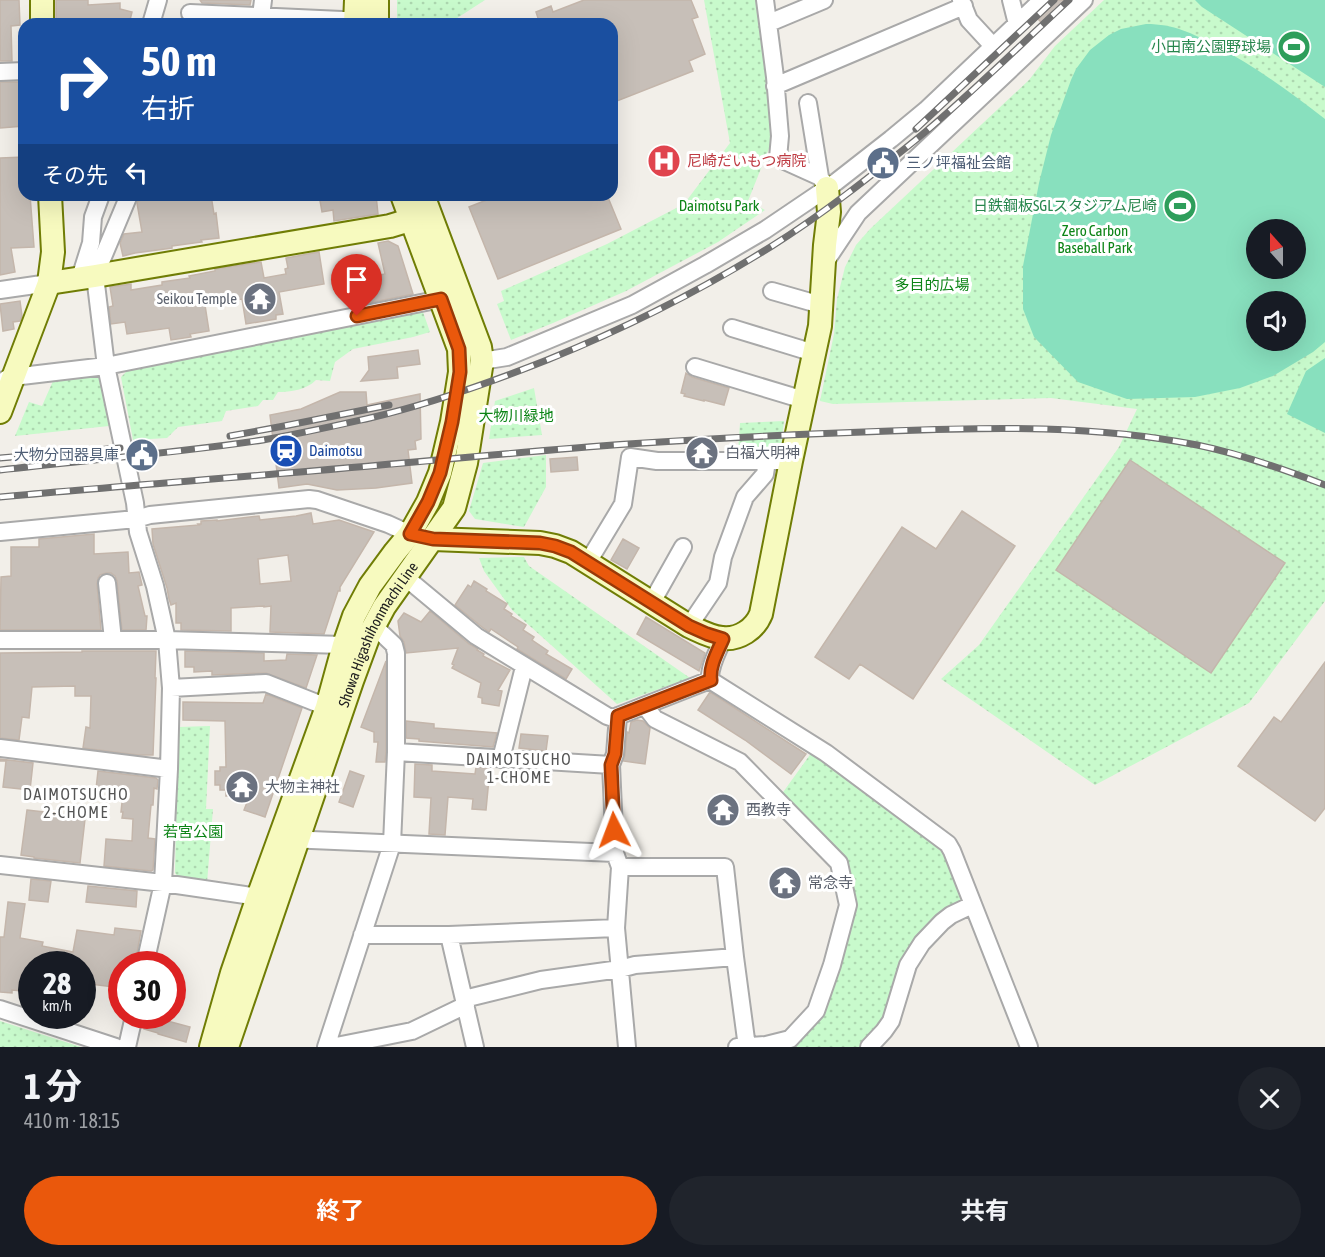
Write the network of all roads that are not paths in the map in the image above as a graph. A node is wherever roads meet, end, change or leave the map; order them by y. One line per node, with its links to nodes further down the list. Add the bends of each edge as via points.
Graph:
1 (42, 0): 12 (main road)
2 (377, 0): 15 (main road)
3 (765, 0): 16 (street)
4 (824, 0): 16 (street)
5 (1011, 0): 17 (street)
6 (1042, 0): 17 (street)
7 (1084, 0): 28 (street, via 858,213)
8 (153, 1): 13 (street)
9 (962, 3): 18 (street, via 969,20); 21 (street)
10 (190, 12): 11 (street)
11 (262, 14): 14 (street)
12 (42, 18)
13 (152, 18)
14 (315, 18)
15 (377, 18)
16 (769, 23): 21 (street)
17 (1017, 24): 18 (street)
18 (993, 46): 23 (street, via 891,139)
19 (18, 71): 20 (street)
20 (0, 72)
21 (775, 86): 23 (street, via 778,158)
22 (808, 103): 23 (street)
23 (823, 183): 28 (main road, via 829,212); 37 (street, via 765,230 632,305 507,357)
24 (50, 201): 30 (main road)
25 (99, 201): 29 (street, via 93,218)
26 (126, 201): 29 (street)
27 (421, 209): 29 (main road, via 390,226); 33 (main road, Showa Higashihonmachi Line); 37 (main road, Showa Higashihonmachi Line, via 480,347)
28 (824, 264): 34 (main road)
29 (88, 277): 30 (main road); 38 (street)
30 (49, 283): 31 (street); 40 (main road)
31 (0, 290)
32 (772, 291): 34 (street)
33 (441, 299): 38 (street); 47 (main road, Showa Higashihonmachi Line, via 459,349 460,372 440,473)
34 (822, 305): 36 (main road)
35 (732, 328): 36 (street)
36 (814, 353): 41 (main road)
37 (482, 361): 48 (main road, Showa Higashihonmachi Line, via 466,464 454,508)
38 (106, 366): 40 (street); 45 (street)
39 (695, 368): 41 (street)
40 (6, 379): 42 (main road)
41 (804, 400): 44 (main road)
42 (0, 412)
43 (767, 461): 44 (street); 50 (street, via 657,462 630,457 623,504); 55 (street, via 765,474 745,497 723,556 718,583)
44 (791, 461): 56 (main road, via 761,614 744,634)
45 (136, 519): 46 (street); 47 (street, via 309,499); 59 (street)
46 (0, 532)
47 (410, 534): 48 (street); 60 (main road, Showa Higashihonmachi Line, via 370,586)
48 (433, 539): 50 (main road, via 540,543); 51 (main road, Showa Higashihonmachi Line)
49 (683, 547): 53 (street)
50 (588, 562): 53 (main road)
51 (405, 578): 54 (main road, Showa Higashihonmachi Line); 61 (street, via 476,636)
52 (107, 583): 58 (street)
53 (652, 602): 55 (main road)
54 (374, 626): 68 (street, via 396,650); 72 (main road, Showa Higashihonmachi Line)
55 (689, 626): 56 (main road)
56 (723, 639): 62 (street, via 711,668)
57 (0, 640): 58 (street)
58 (113, 640): 59 (street)
59 (167, 640): 60 (street); 63 (street)
60 (344, 645): 65 (main road, Showa Higashihonmachi Line)
61 (524, 666): 66 (street, via 607,716); 69 (street)
62 (711, 680): 64 (street); 78 (street, via 826,753 948,844)
63 (171, 688): 65 (street, via 266,683); 71 (street)
64 (645, 706): 66 (street); 88 (street, via 655,718 740,762 839,863 848,905 816,1011 790,1039)
65 (327, 707): 72 (main road, Showa Higashihonmachi Line)
66 (618, 716): 70 (street)
67 (0, 748): 71 (street)
68 (396, 752): 69 (street); 73 (street)
69 (501, 759): 70 (street)
70 (611, 765): 74 (street)
71 (169, 769): 76 (street)
72 (288, 839): 73 (street); 77 (main road, Showa Higashihonmachi Line); 93 (main road, Showa Higashihonmachi Line)
73 (392, 844): 74 (street); 80 (street)
74 (618, 860): 79 (street); 83 (street, via 725,867)
75 (0, 865): 76 (street)
76 (162, 883): 77 (street); 82 (street)
77 (258, 897): 92 (main road, Showa Higashihonmachi Line)
78 (972, 905): 89 (street); 98 (street, via 942,921 922,943 908,964 891,1021)
79 (616, 928): 81 (street); 84 (street)
80 (362, 935): 81 (street); 94 (street)
81 (449, 935): 85 (street)
82 (148, 951)
83 (735, 957): 84 (street); 88 (street)
84 (620, 969): 85 (street, via 542,980); 97 (street)
85 (465, 1002): 95 (street, via 412,1031); 96 (street)
86 (0, 1010): 90 (street)
87 (131, 1029): 91 (street)
88 (744, 1046)
89 (1025, 1046)
90 (116, 1047)
91 (127, 1047)
92 (211, 1047)
93 (227, 1047)
94 (326, 1047)
95 (332, 1047)
96 (476, 1047)
97 (627, 1047)
98 (869, 1047)

